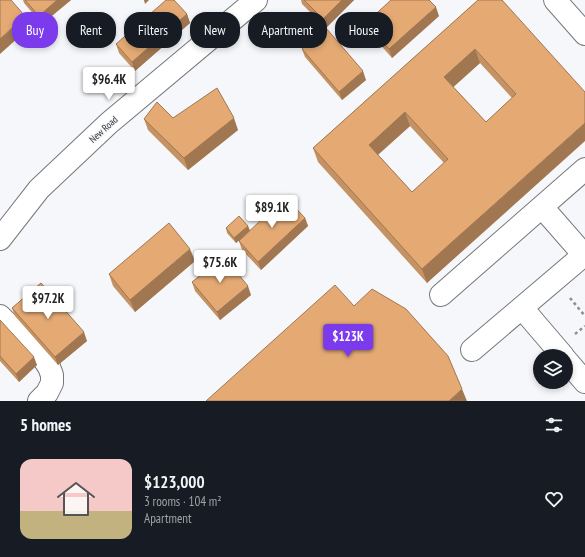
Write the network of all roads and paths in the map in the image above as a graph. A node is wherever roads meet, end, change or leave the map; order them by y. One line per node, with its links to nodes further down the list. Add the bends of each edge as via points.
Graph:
1 (256, 0): 6 (street, New Road, via 109,123 39,188)
2 (555, 0): 3 (street)
3 (585, 34)
4 (585, 169): 5 (street)
5 (542, 207): 7 (street); 8 (street)
6 (0, 239)
7 (584, 254): 9 (street)
8 (441, 295)
9 (522, 308): 11 (street); 12 (street)
10 (0, 316): 15 (street, via 49,367 52,383)
11 (557, 349)
12 (472, 350)
13 (573, 368): 14 (street)
14 (585, 382)
15 (39, 401)

